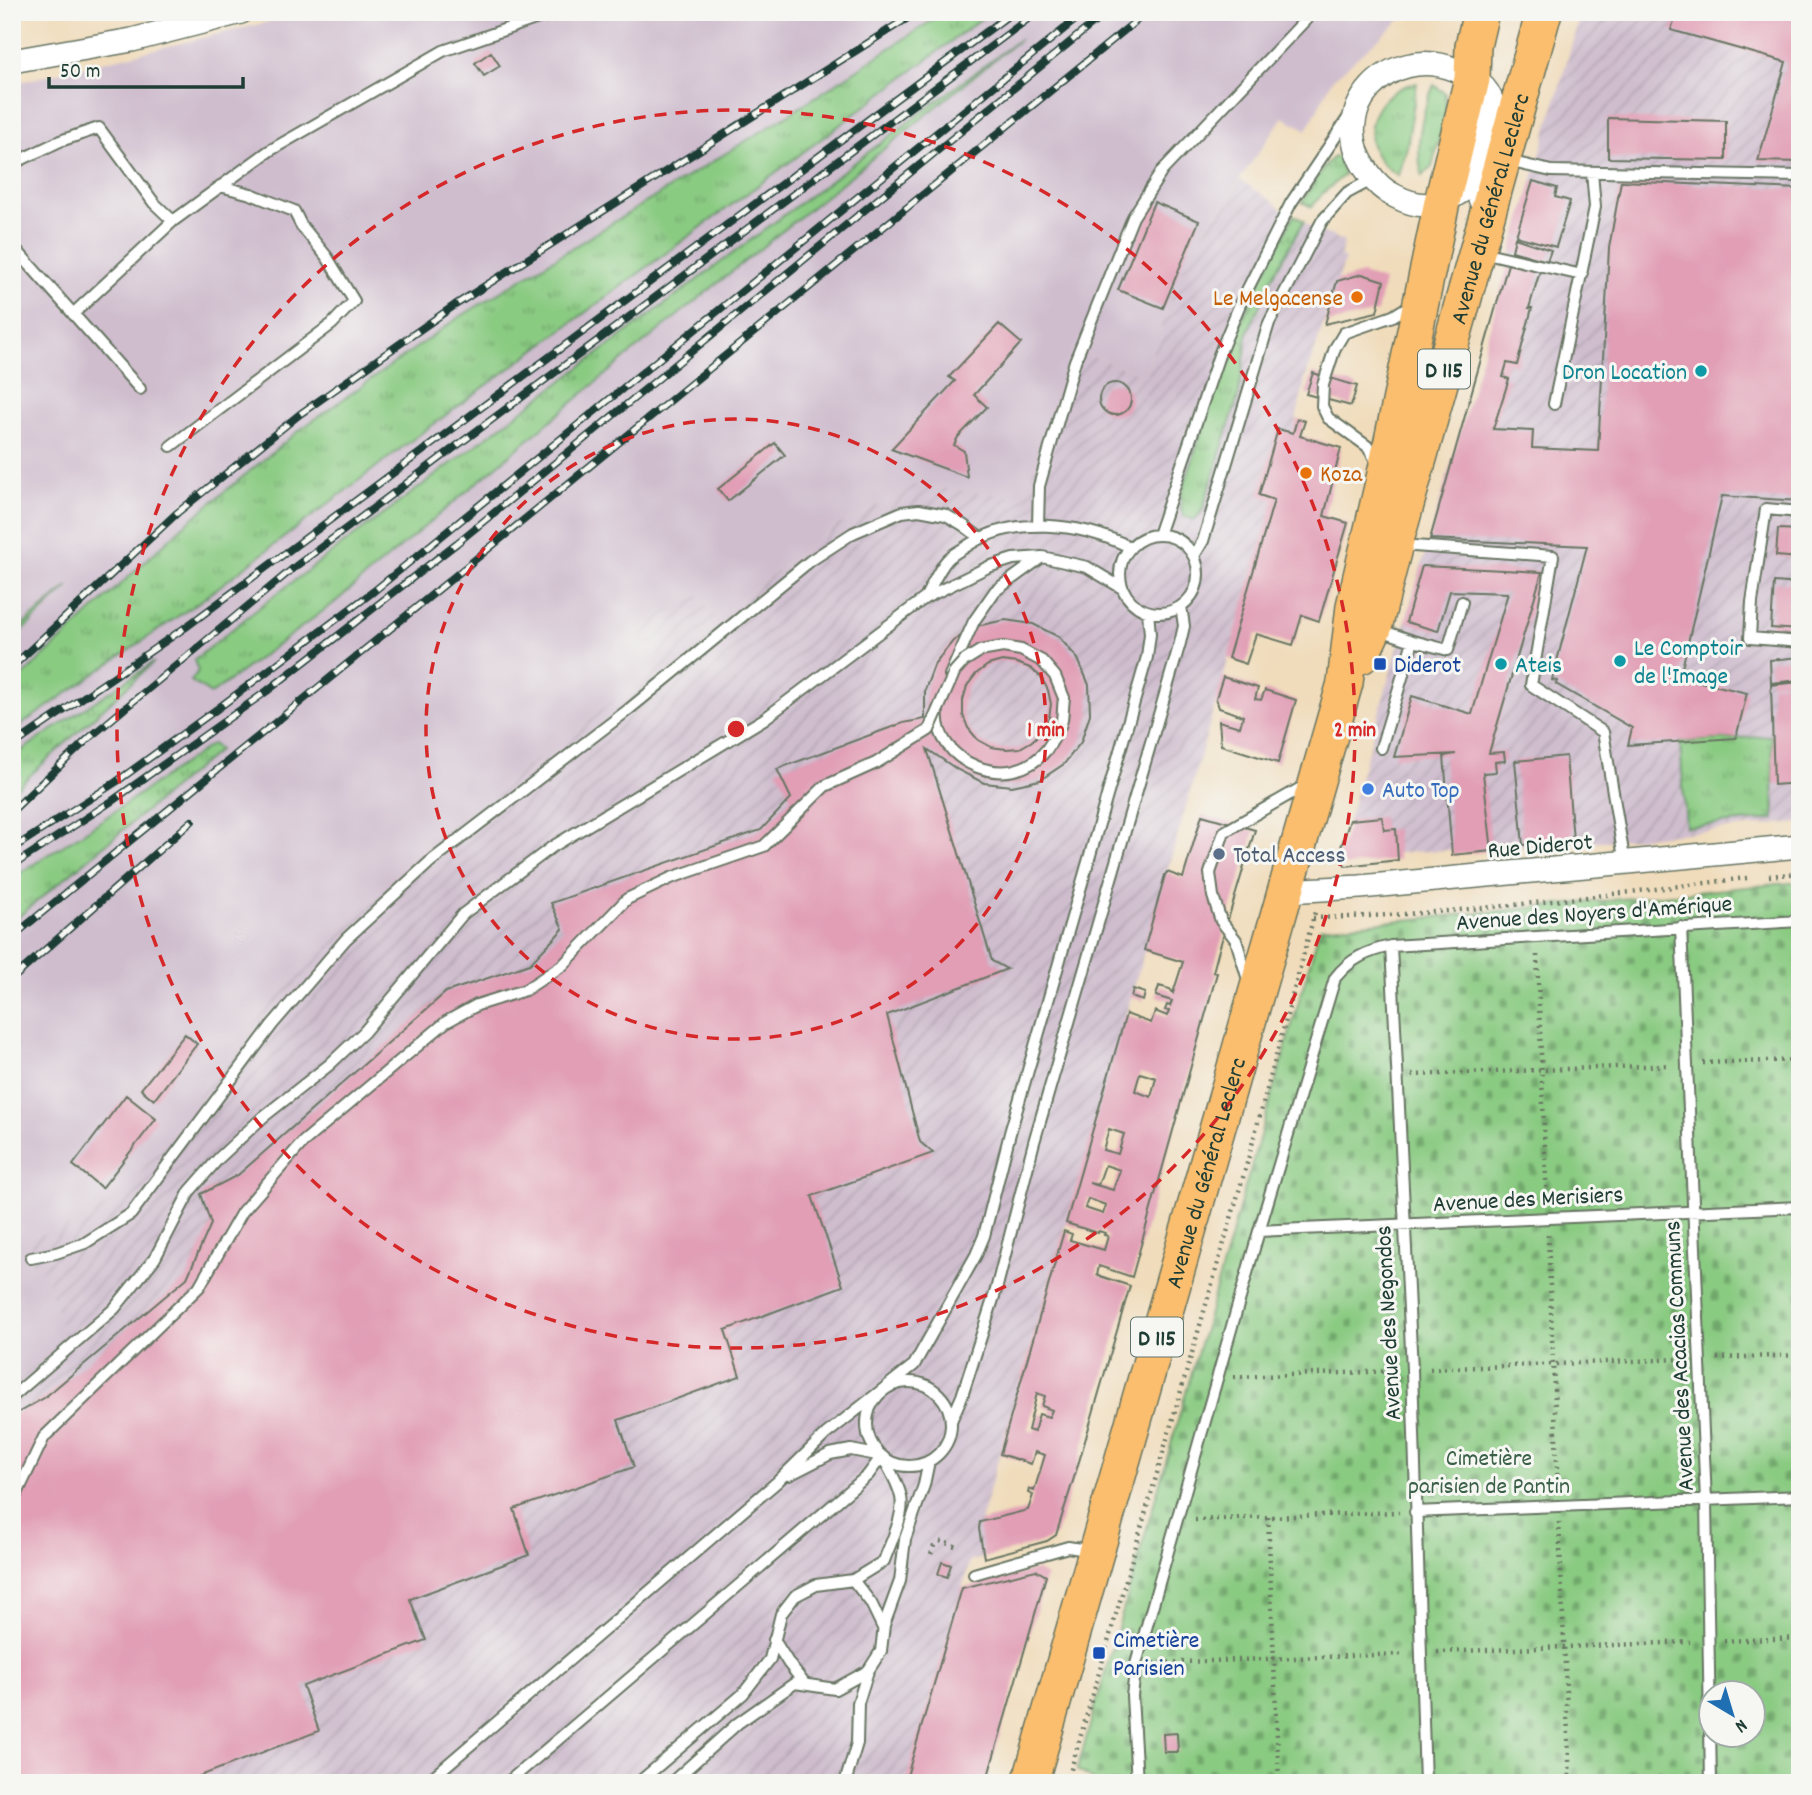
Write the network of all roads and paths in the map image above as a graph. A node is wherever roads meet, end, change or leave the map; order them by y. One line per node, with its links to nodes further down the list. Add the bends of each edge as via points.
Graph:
1 (241, 12): 6 (street, via 132,40)
2 (577, 12): 15 (lane, via 541,17 443,51 269,151)
3 (1313, 12): 29 (lane, via 1162,172 1133,217 1074,361 1040,486)
4 (1481, 12): 7 (main road, Avenue du Général Leclerc / D 115)
5 (1544, 12): 9 (main road, Avenue du Général Leclerc / D 115)
6 (12, 61)
7 (1472, 79): 8 (street, via 1440,65 1405,66 1381,77); 14 (street, via 1488,93 1493,110); 16 (main road, Avenue du Général Leclerc / D 115)
8 (1360, 102): 13 (street, via 1354,145); 30 (lane, via 1291,203 1240,304)
9 (1502, 159): 11 (lane, via 1551,171); 14 (street); 17 (main road, Avenue du Général Leclerc / D 115)
10 (12, 164): 18 (lane, via 99,128 154,203)
11 (1592, 172): 12 (lane); 21 (lane, via 1595,207)
12 (1800, 176)
13 (1373, 179): 16 (street, via 1404,200 1425,206); 34 (lane, via 1347,193 1322,221 1269,323 1203,541)
14 (1473, 182): 16 (street); 17 (street)
15 (220, 186): 18 (lane); 26 (lane, via 294,211 354,301 332,324)
16 (1442, 202): 22 (main road, Avenue du Général Leclerc / D 115)
17 (1487, 215): 20 (main road, Avenue du Général Leclerc / D 115)
18 (173, 221): 23 (lane)
19 (12, 245): 23 (lane)
20 (1476, 250): 21 (lane); 32 (main road, Avenue du Général Leclerc / D 115)
21 (1582, 275): 25 (lane)
22 (1422, 298): 27 (main road, Avenue du Général Leclerc / D 115); 27 (lane, via 1393,316 1344,334 1323,385 1322,407 1328,418 1367,446)
23 (74, 313): 24 (lane)
24 (140, 389)
25 (1554, 404)
26 (171, 446)
27 (1385, 474): 44 (main road, Avenue du Général Leclerc / D 115, via 1354,606)
28 (1800, 512): 43 (lane, via 1766,509 1750,638)
29 (1038, 526): 31 (lane); 33 (lane, via 1072,528)
30 (1158, 534): 33 (lane); 34 (lane, via 1177,538)
31 (979, 537): 37 (lane, via 947,560); 69 (lane, via 946,515 902,512 853,533 810,561 628,710 431,861 346,939 272,1025 131,1214 85,1243)
32 (1395, 544): 41 (main road, Avenue du Général Leclerc / D 115); 48 (lane, via 1553,556 1531,685 1603,732)
33 (1130, 547): 36 (lane, via 1120,569)
34 (1194, 556): 39 (lane, via 1196,586)
35 (1042, 557): 36 (lane, via 1087,566); 37 (lane, via 988,567); 83 (lane, bridge, via 995,591 974,621 948,679 938,708 937,721 943,738 956,753 990,771 1012,772 1042,755 1062,722 1064,698 1055,676 1042,661 1021,650 980,651 955,671 947,686 929,730 876,763 825,786 764,846 671,878 627,899 563,965 525,990 477,1005 446,1021 303,1142 242,1212 199,1287 44,1437)
36 (1122, 588): 40 (lane, via 1133,603)
37 (925, 598): 76 (lane, via 764,719 552,847 463,914 364,1032 263,1117 190,1191 155,1258 114,1309)
38 (1462, 602): 42 (lane, via 1448,649)
39 (1181, 606): 40 (lane, via 1165,613); 77 (lane, via 1184,626 1180,643 1034,1142 996,1290)
40 (1148, 612): 75 (lane, via 1147,657 984,1236 968,1273 914,1365)
41 (1374, 628): 42 (lane); 44 (main road, Avenue du Général Leclerc / D 115)
42 (1413, 641): 45 (lane)
43 (1800, 642)
44 (1345, 683): 46 (main road, Avenue du Général Leclerc / D 115)
45 (1381, 747)
46 (1318, 778): 52 (main road, Avenue du Général Leclerc / D 115); 59 (lane, via 1224,832 1210,873 1221,921 1236,940)
47 (1800, 846): 48 (street, Rue Diderot)
48 (1625, 864): 52 (street, Rue Diderot, via 1360,887)
49 (1800, 873): 50 (path)
50 (1761, 877)
51 (1748, 878): 54 (path, via 1424,912)
52 (1282, 904): 54 (path); 59 (main road, Avenue du Général Leclerc / D 115)
53 (1315, 908): 54 (path)
54 (1313, 918): 109 (path)
55 (1800, 921): 56 (lane, Avenue des Noyers d'Amérique)
56 (1681, 927): 57 (lane, Avenue des Noyers d'Amérique); 61 (lane, Avenue des Acacias Communs)
57 (1536, 937): 58 (lane, Avenue des Noyers d'Amérique); 62 (path)
58 (1391, 946): 63 (lane, Avenue des Negondos); 68 (lane, Avenue des Noyers d'Amérique, via 1357,957 1335,978)
59 (1254, 999): 89 (main road, Avenue du Général Leclerc / D 115)
60 (1800, 1060): 61 (path)
61 (1687, 1064): 62 (path); 65 (lane, Avenue des Acacias Communs)
62 (1542, 1070): 63 (path); 66 (path)
63 (1397, 1075): 67 (lane, Avenue des Negondos)
64 (1800, 1207): 65 (lane, Avenue des Merisiers)
65 (1693, 1212): 66 (lane, Avenue des Merisiers); 71 (lane, Avenue des Acacias Communs)
66 (1547, 1219): 67 (lane, Avenue des Merisiers); 72 (path)
67 (1404, 1225): 68 (lane, Avenue des Merisiers); 73 (lane, Avenue des Negondos)
68 (1259, 1231): 74 (lane, Avenue des Noyers d'Amérique)
69 (31, 1258)
70 (1800, 1355): 71 (path)
71 (1700, 1359): 72 (path); 82 (lane, Avenue des Acacias Communs)
72 (1553, 1364): 73 (path); 84 (path)
73 (1412, 1370): 74 (path); 85 (lane, Avenue des Negondos)
74 (1217, 1377): 87 (lane, Avenue des Noyers d'Amérique)
75 (881, 1393): 77 (lane, via 905,1382 918,1383 940,1397); 78 (lane, via 872,1404 867,1425 873,1446); 80 (lane, via 826,1434)
76 (12, 1397)
77 (951, 1421): 79 (lane, via 946,1444)
78 (882, 1456): 79 (lane, via 905,1466); 80 (lane, via 851,1450 830,1454); 92 (lane, via 897,1483 901,1510 884,1561); 104 (lane, via 869,1475)
79 (929, 1461): 93 (lane, via 905,1539 900,1581)
80 (777, 1482): 103 (lane)
81 (1800, 1496): 82 (lane)
82 (1706, 1501): 84 (lane); 96 (lane, Avenue des Acacias Communs)
83 (12, 1504)
84 (1559, 1507): 85 (lane); 97 (path)
85 (1415, 1512): 86 (path); 98 (lane, Avenue des Negondos)
86 (1268, 1517): 87 (path); 99 (path)
87 (1176, 1521): 100 (lane, Avenue des Noyers d'Amérique)
88 (958, 1546): 90 (path, via 937,1542)
89 (1096, 1551): 91 (lane, via 1068,1547); 108 (main road, Avenue du Général Leclerc / D 115)
90 (931, 1555)
91 (974, 1574)
92 (853, 1580): 93 (lane); 95 (lane, via 816,1585 795,1596 781,1614)
93 (883, 1628): 101 (lane, via 881,1651)
94 (1800, 1638): 96 (path)
95 (774, 1640): 102 (lane); 105 (lane, via 770,1659 743,1694)
96 (1709, 1642): 97 (path); 114 (lane, Avenue des Acacias Communs)
97 (1564, 1647): 98 (path); 113 (path)
98 (1420, 1653): 99 (path); 112 (lane, Avenue des Negondos)
99 (1274, 1659): 100 (path); 111 (path)
100 (1136, 1664): 110 (lane, Avenue des Noyers d'Amérique, via 1132,1696)
101 (868, 1671): 102 (lane, via 835,1689); 107 (lane, via 858,1703 857,1743)
102 (804, 1683): 106 (lane, via 795,1683 738,1723)
103 (426, 1783)
104 (507, 1783)
105 (638, 1783)
106 (671, 1783)
107 (845, 1783)
108 (1030, 1783)
109 (1067, 1783)
110 (1137, 1783)
111 (1279, 1783)
112 (1425, 1783)
113 (1570, 1783)
114 (1711, 1783)

